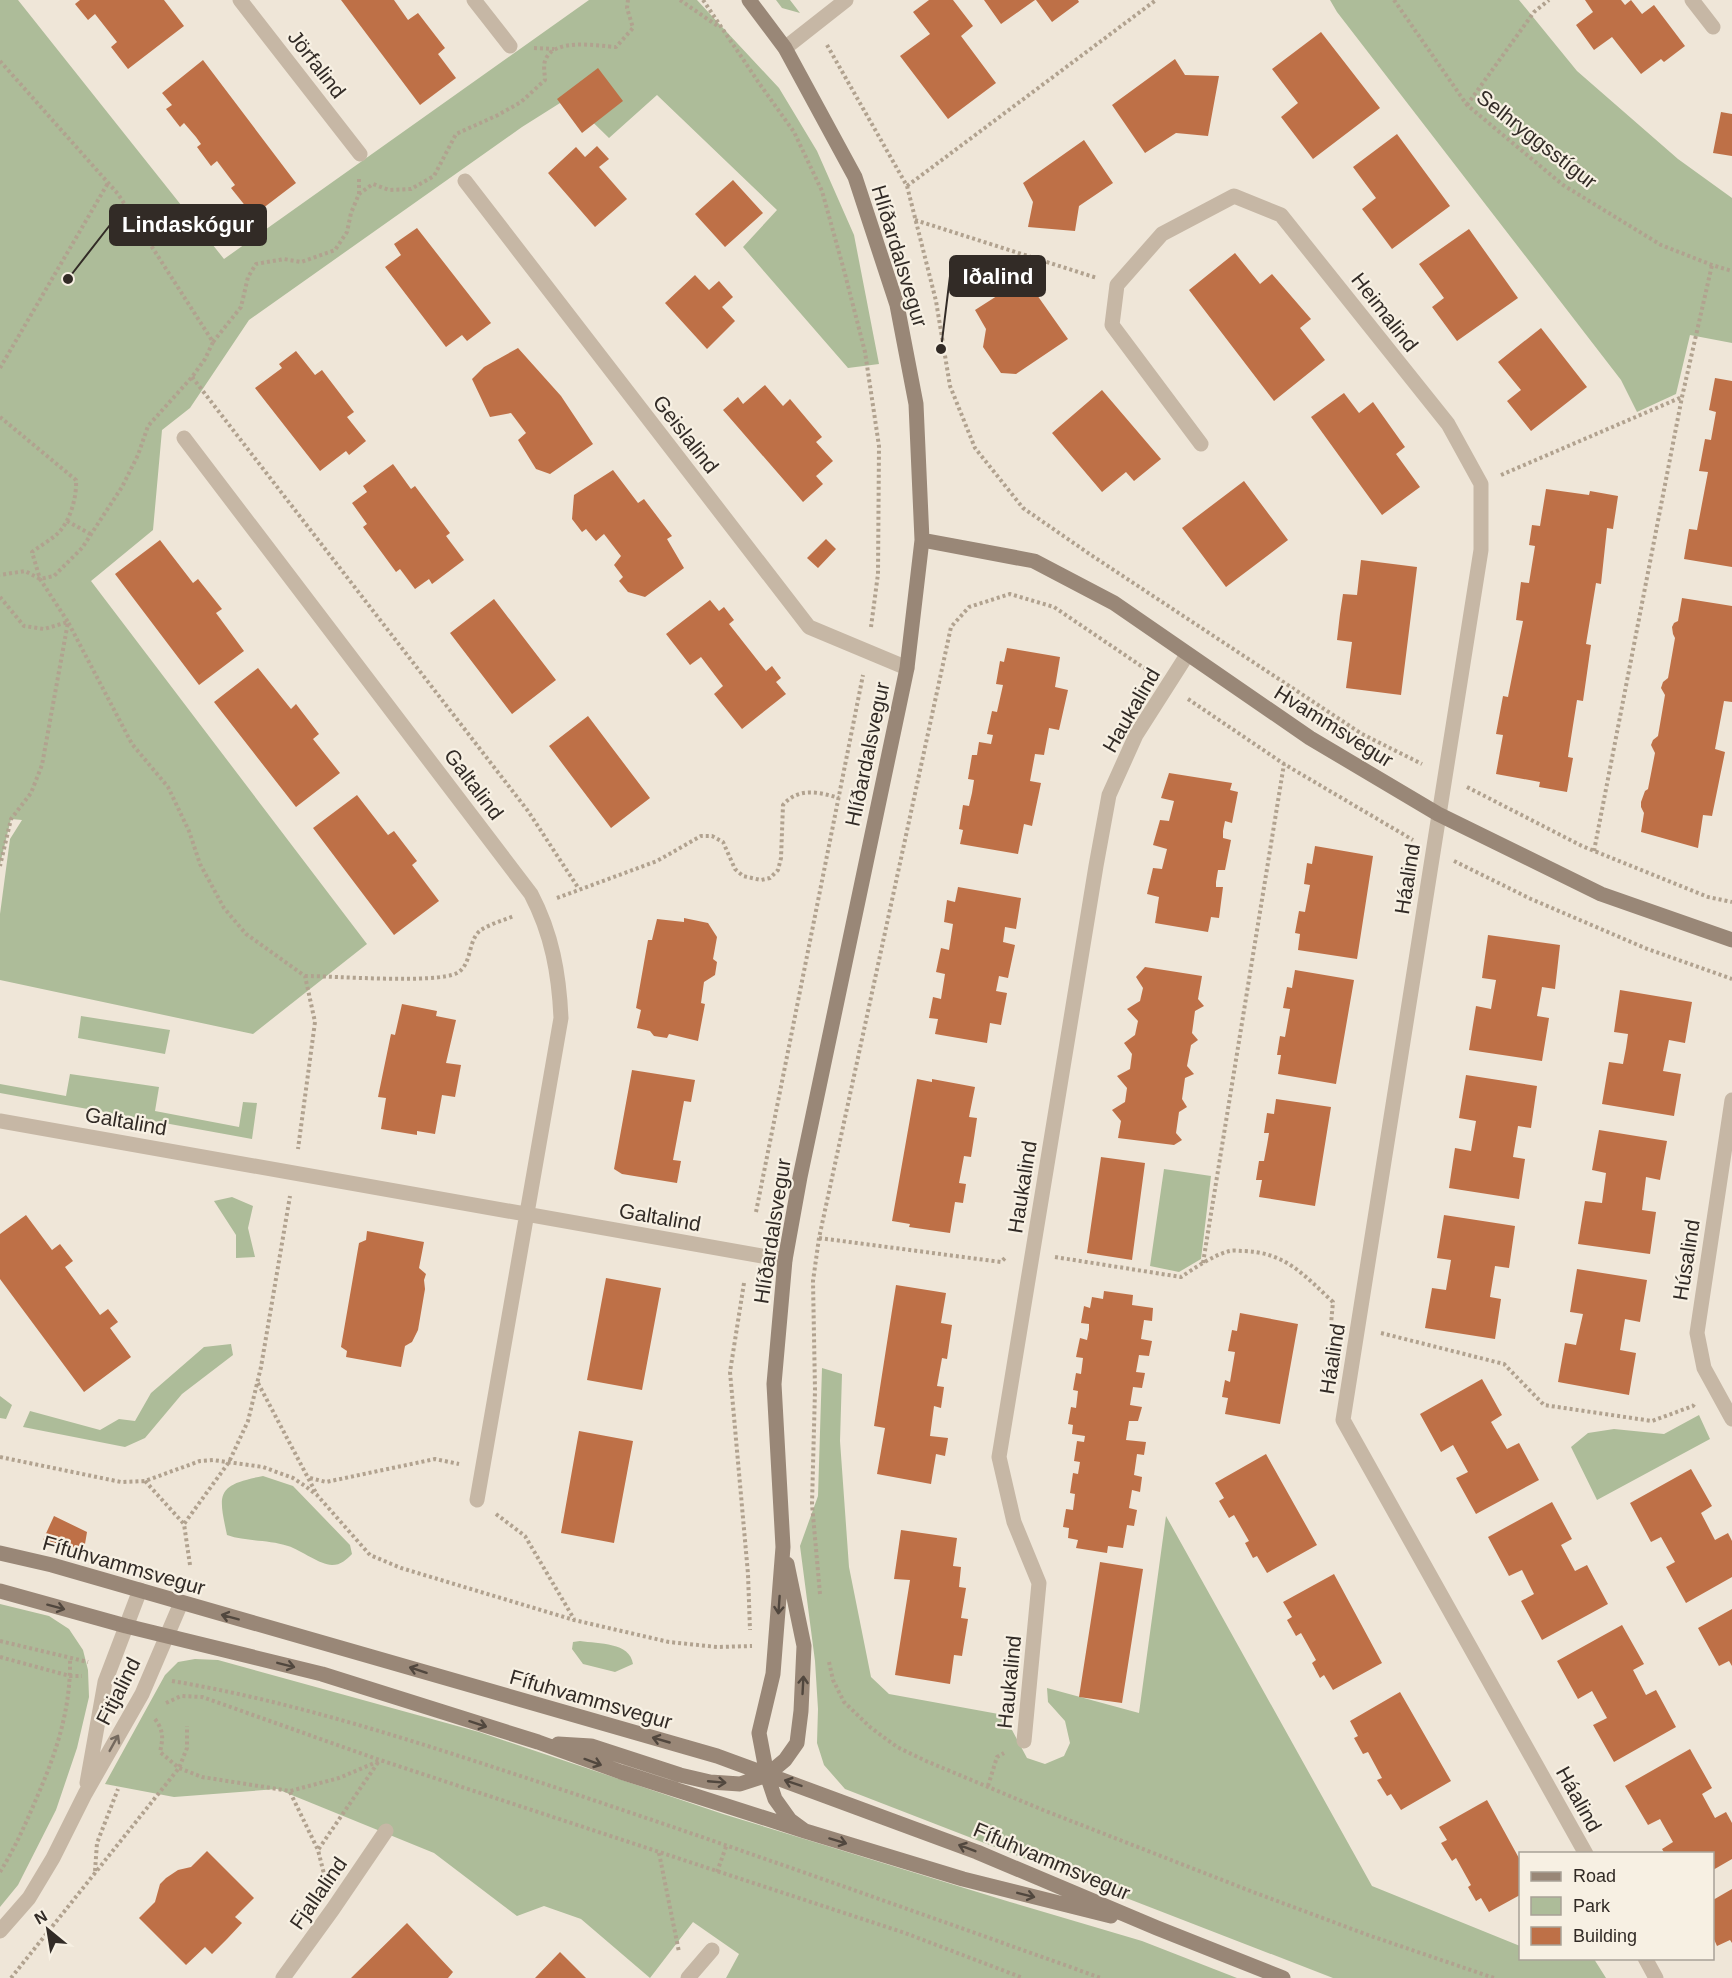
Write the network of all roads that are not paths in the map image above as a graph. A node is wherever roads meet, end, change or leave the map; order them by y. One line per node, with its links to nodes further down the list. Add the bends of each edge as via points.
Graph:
1 (240, 0): 9 (street, Jörfalind)
2 (474, 0): 7 (street)
3 (748, 0): 8 (street, Hlíðardalsvegur)
4 (846, 0): 8 (street)
5 (1692, 0): 6 (street)
6 (1713, 27)
7 (510, 46)
8 (785, 48): 13 (street, Hlíðardalsvegur, via 855,177 897,305 916,405)
9 (360, 154)
10 (465, 181): 15 (street, Geislalind, via 808,627)
11 (184, 438): 20 (street, Galtalind, via 538,906 553,950 561,1018)
12 (1202, 444): 16 (street, Heimalind, via 1112,325 1117,285 1162,234 1234,196 1281,215 1448,424 1481,484 1481,550)
13 (922, 540): 14 (street, Hvammsvegur, via 1034,561 1114,603); 15 (street, Hlíðardalsvegur)
14 (1187, 655): 16 (street, Hvammsvegur, via 1310,738); 31 (street, Haukalind, via 1136,735 1109,795 999,1457 1014,1522 1039,1583)
15 (907, 668): 21 (street, Hlíðardalsvegur)
16 (1438, 814): 17 (street, Hvammsvegur, via 1600,894); 37 (street, Háalind, via 1343,1420)
17 (1732, 940)
18 (1732, 1100): 22 (street, Húsalind, via 1697,1333 1704,1368)
19 (0, 1121): 20 (street, Galtalind)
20 (527, 1215): 21 (street, Galtalind); 23 (street, Galtalind)
21 (785, 1260): 24 (street, Hlíðardalsvegur, via 774,1384)
22 (1732, 1419)
23 (477, 1500)
24 (783, 1547): 33 (street, Hlíðardalsvegur, one-way to 33, via 773,1674 759,1733); 33 (street, Hlíðardalsvegur, one-way to 24, via 797,1743 801,1711 804,1646)
25 (0, 1553): 26 (street, Fífuhvammsvegur)
26 (140, 1590): 28 (street, Fífuhvammsvegur); 29 (street, Fitjalind)
27 (0, 1592): 29 (street, Fífuhvammsvegur, one-way to 29)
28 (181, 1603): 30 (street, Fitjalind); 33 (street, Fífuhvammsvegur, one-way to 28, via 717,1756)
29 (126, 1626): 30 (street, Fífuhvammsvegur); 34 (street, Fitjalind, via 105,1682)
30 (168, 1635): 32 (street, Fífuhvammsvegur, one-way to 32, via 322,1674); 34 (street, Fitjalind, one-way to 30, via 142,1694)
31 (1024, 1741)
32 (538, 1742): 33 (street, one-way to 33, via 591,1746 710,1782 740,1784); 36 (street, Fífuhvammsvegur, one-way to 36)
33 (767, 1775): 36 (street, via 775,1799 790,1820); 38 (street, Fífuhvammsvegur, one-way to 33, via 977,1851)
34 (86, 1794): 39 (street, Fitjalind, via 28,1898)
35 (386, 1831): 42 (street, Fjallalind)
36 (805, 1831): 38 (street, Fífuhvammsvegur, one-way to 38, via 963,1879)
37 (1585, 1852)
38 (1157, 1928): 44 (street, Fífuhvammsvegur)
39 (0, 1931)
40 (712, 1950): 43 (street)
41 (1646, 1960): 45 (street)
42 (283, 1978)
43 (688, 1978)
44 (1283, 1978)
45 (1656, 1978)

